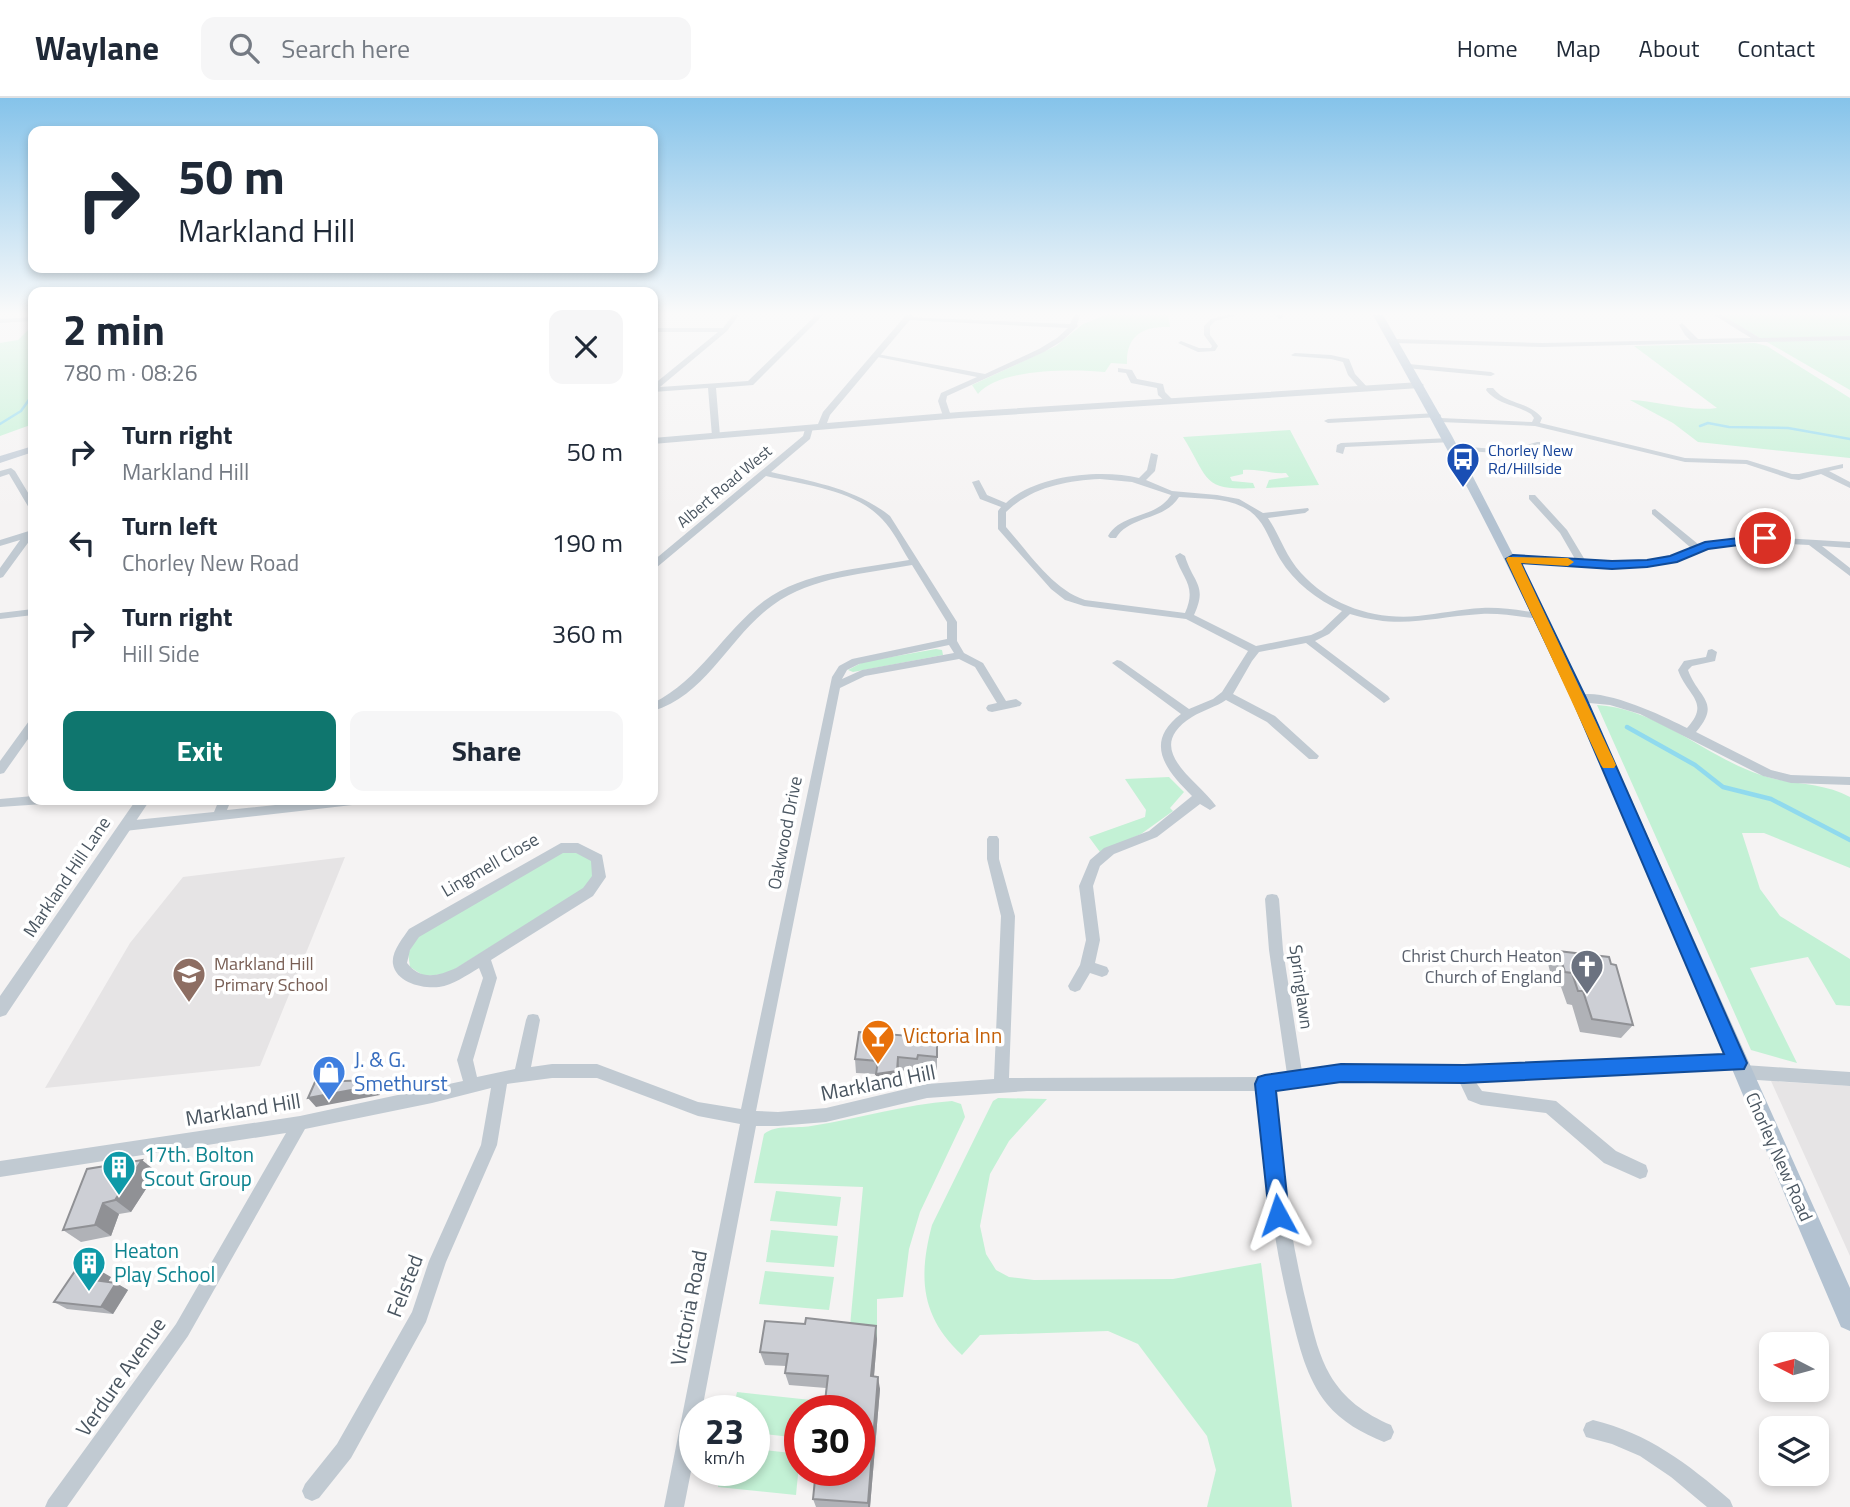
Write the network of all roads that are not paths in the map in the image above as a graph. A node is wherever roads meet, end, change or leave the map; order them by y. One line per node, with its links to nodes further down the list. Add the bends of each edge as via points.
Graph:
1 (752, 381): 8 (street)
2 (855, 381): 17 (street, via 826,414)
3 (976, 381): 13 (street, via 944,395)
4 (1134, 381): 12 (street, via 1160,386)
5 (1357, 381): 10 (street)
6 (1418, 381): 7 (main road, Chorley New Road)
7 (1420, 385): 10 (street); 14 (main road, Chorley New Road)
8 (712, 387): 9 (street); 19 (street)
9 (658, 389)
10 (1365, 389): 12 (street)
11 (1490, 390): 16 (street, via 1500,401 1533,411 1538,418)
12 (1171, 402): 13 (street)
13 (947, 416): 17 (street)
14 (1438, 418): 15 (street); 16 (street); 21 (main road, Chorley New Road)
15 (1328, 421)
16 (1535, 424): 28 (street, via 1685,460 1740,460 1799,477)
17 (822, 426): 18 (street)
18 (809, 428): 19 (street); 29 (street, Albert Road West, via 807,437)
19 (716, 436): 20 (street)
20 (658, 440)
21 (1452, 444): 22 (street, via 1509,452); 24 (street, via 1341,445); 49 (main road, Chorley New Road)
22 (1530, 445)
23 (28, 451): 25 (main road)
24 (1340, 452)
25 (0, 460)
26 (1142, 460): 31 (street, via 1154,458)
27 (1840, 466): 28 (street)
28 (1822, 471): 32 (street)
29 (765, 473): 51 (street, Albert Road West); 52 (street, via 871,505 889,520)
30 (0, 474): 36 (street, via 11,471)
31 (1141, 481): 34 (street); 37 (street, via 1055,478)
32 (1850, 485)
33 (973, 487): 37 (street, via 983,497)
34 (1176, 494): 40 (street, via 1227,499); 42 (street, via 1164,509)
35 (1534, 497): 53 (street, via 1564,532)
36 (28, 500)
37 (1007, 506): 60 (street, via 1000,516 1001,527 1057,590 1082,606)
38 (1305, 510): 40 (street, via 1286,509)
39 (1655, 513): 48 (street)
40 (1262, 516): 56 (street, via 1298,576)
41 (1104, 524): 42 (street)
42 (1114, 532)
43 (28, 534): 46 (street)
44 (28, 537): 55 (street)
45 (1811, 542): 47 (street); 48 (street, via 1750,539); 54 (street)
46 (0, 543)
47 (1850, 545)
48 (1697, 548): 53 (street, via 1650,563)
49 (1513, 559): 53 (street); 58 (main road, Chorley New Road)
50 (1179, 561): 60 (street, via 1197,593)
51 (658, 562)
52 (915, 562): 61 (street, via 952,622); 72 (street, via 808,583 780,595 755,614 682,691)
53 (1582, 563)
54 (1850, 573)
55 (0, 575)
56 (1348, 610): 58 (street, via 1400,622 1486,611); 62 (street, via 1331,630)
57 (28, 613): 59 (street)
58 (1541, 615): 69 (main road, Chorley New Road)
59 (0, 616)
60 (1188, 616): 63 (street)
61 (952, 641): 64 (street); 67 (street, Oakwood Drive, via 856,661 843,668)
62 (1309, 641): 63 (street); 70 (street, via 1376,686)
63 (1255, 650): 68 (street)
64 (960, 655): 67 (street, via 862,673); 71 (street, via 979,664 998,707)
65 (1117, 663): 73 (street, via 1134,680)
66 (1725, 663): 75 (street, via 1712,655 1688,663 1683,670 1704,707 1700,722)
67 (834, 687): 103 (street, Oakwood Drive)
68 (1225, 695): 73 (street); 76 (street, via 1270,719)
69 (1579, 698): 75 (street, via 1630,707); 94 (main road, Chorley New Road)
70 (1384, 699)
71 (1016, 703)
72 (658, 704)
73 (1188, 714): 89 (street, via 1169,732 1165,751 1175,771 1205,802 1153,834 1109,851 1095,863 1086,886 1094,925)
74 (28, 731): 77 (street)
75 (1689, 733): 78 (street, via 1767,773)
76 (1313, 756)
77 (0, 769)
78 (1850, 782)
79 (28, 801): 80 (street)
80 (0, 803)
81 (140, 805): 85 (street, Markland Hill Lane)
82 (223, 805): 84 (street)
83 (316, 805): 84 (street)
84 (218, 816): 85 (street)
85 (125, 826): 92 (street, Markland Hill Lane)
86 (993, 839): 102 (street, via 993,859 1007,916)
87 (1272, 898): 99 (street, Springlawn)
88 (483, 958): 88 (street, Lingmell Close, via 588,892 599,877 597,858 578,848 551,852 422,927 407,941 400,964 414,979 432,982 451,977); 101 (street, via 490,978 466,1060)
89 (1087, 966): 90 (street); 91 (street)
90 (1102, 971)
91 (1075, 986)
92 (0, 1010)
93 (533, 1020): 95 (street)
94 (1740, 1068): 96 (street, Markland Hill); 98 (street, Markland Hill); 107 (main road, Chorley New Road)
95 (522, 1073): 97 (street, Markland Hill); 103 (street, Markland Hill, via 597,1071 688,1106)
96 (1464, 1074): 99 (street, Markland Hill, via 1341,1073); 106 (street, via 1474,1095 1550,1106 1610,1157)
97 (500, 1078): 101 (street, Markland Hill); 110 (street, Felsted, via 489,1145 439,1261 421,1316 344,1451)
98 (1850, 1079)
99 (1296, 1081): 100 (street, Markland Hill)
100 (1265, 1084): 102 (street, Markland Hill); 109 (street, via 1278,1215 1309,1351 1330,1392 1345,1409 1365,1425)
101 (472, 1085): 104 (street, Markland Hill)
102 (1002, 1086): 103 (street, Markland Hill, via 927,1091 806,1118)
103 (748, 1118): 112 (street, Victoria Road)
104 (300, 1123): 105 (street, Markland Hill); 111 (street, Verdure Avenue, via 182,1330)
105 (1, 1171)
106 (1640, 1171)
107 (1850, 1318)
108 (1593, 1430): 113 (street, via 1623,1437)
109 (1384, 1432)
110 (312, 1491)
111 (55, 1507)
112 (674, 1507)
113 (1723, 1507)

